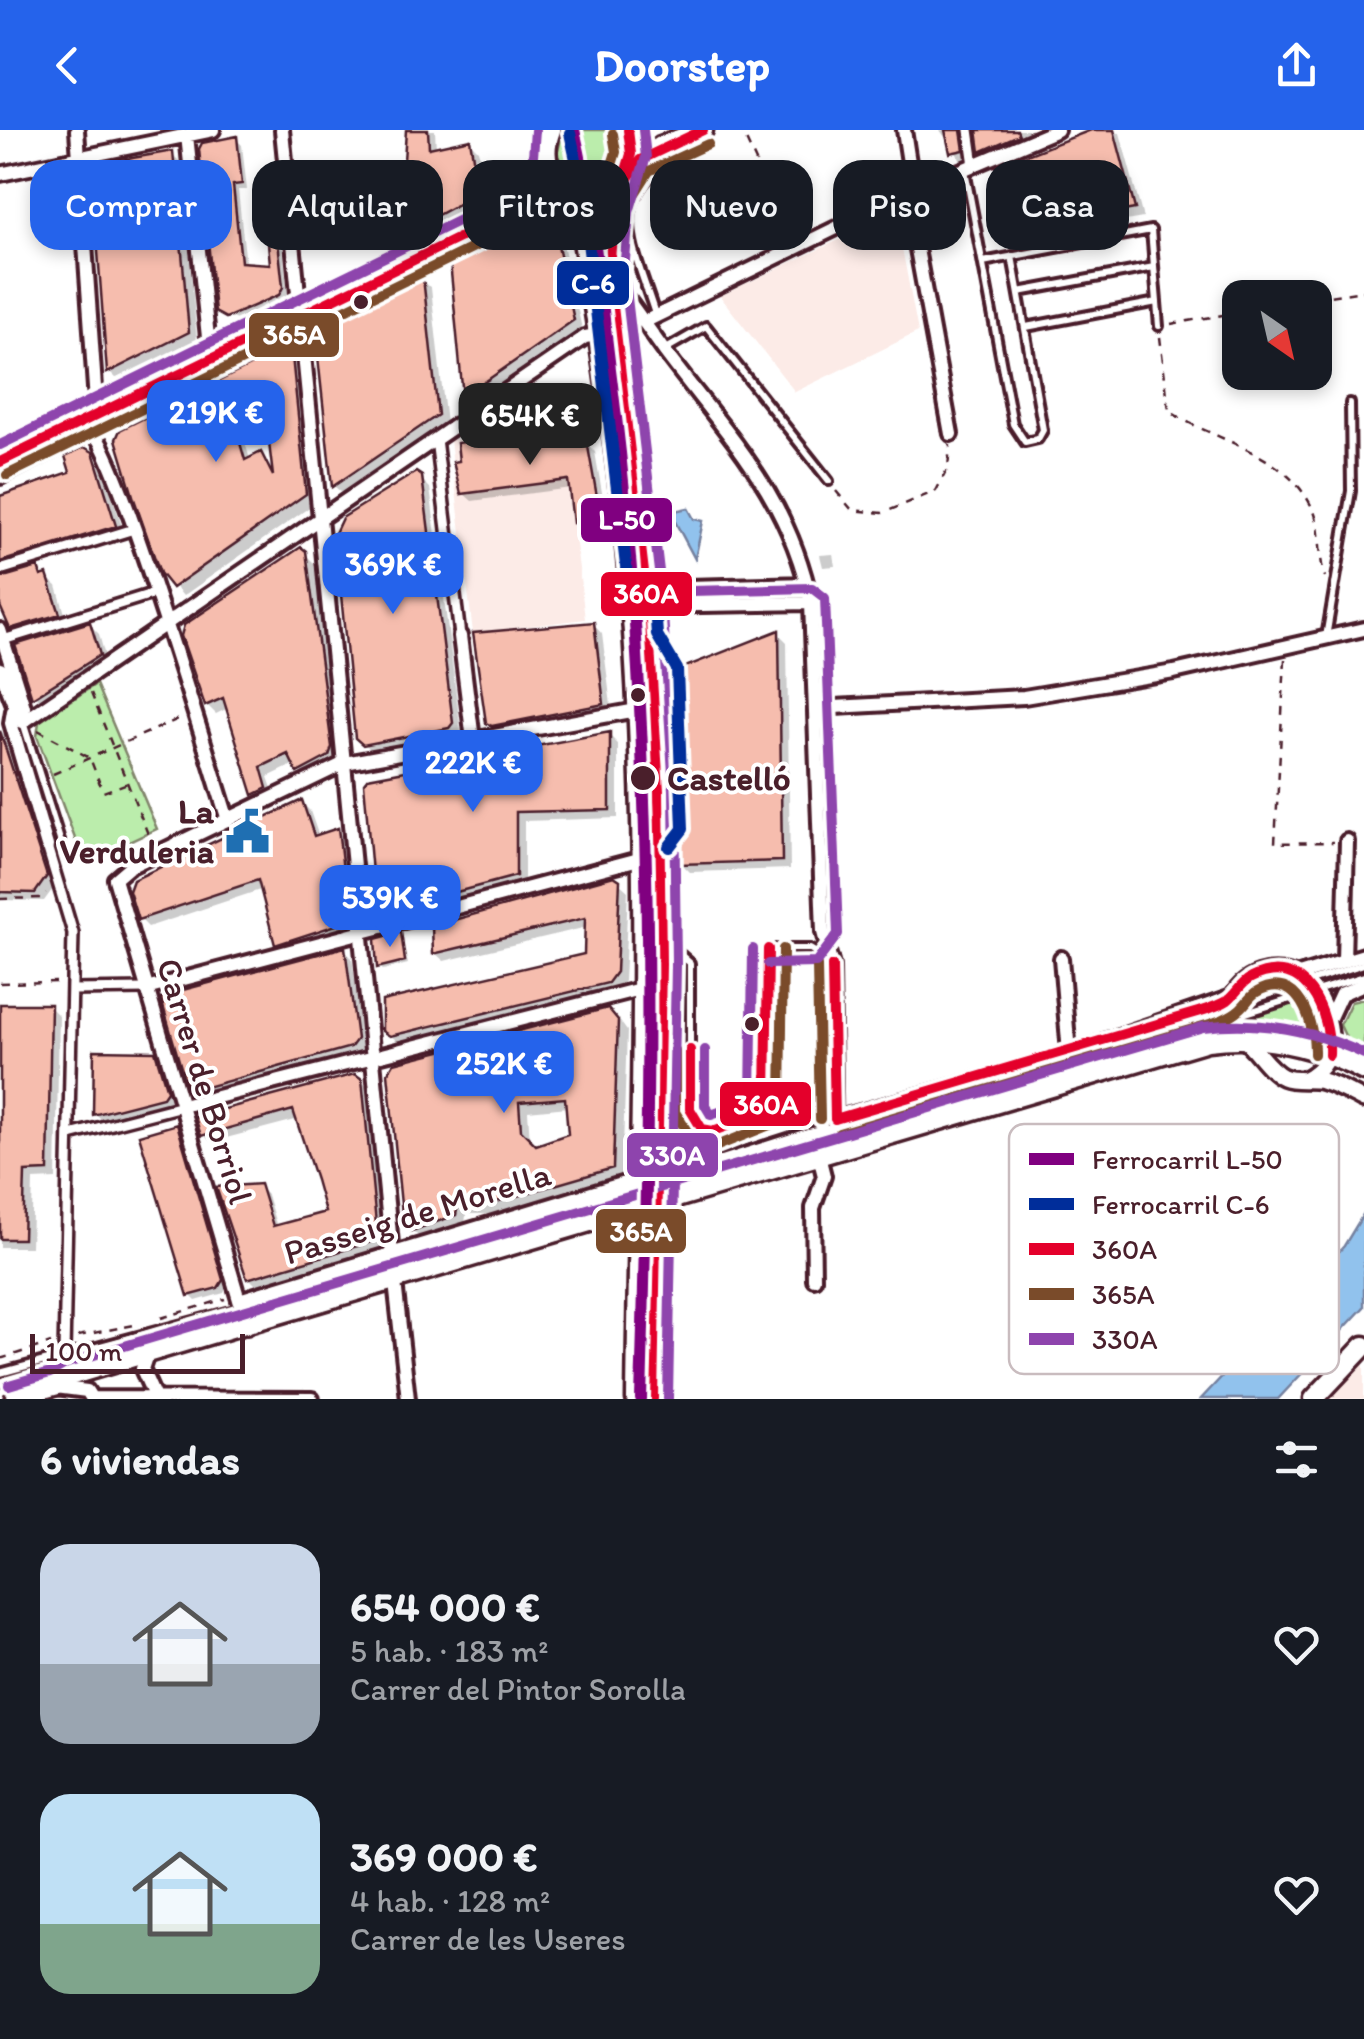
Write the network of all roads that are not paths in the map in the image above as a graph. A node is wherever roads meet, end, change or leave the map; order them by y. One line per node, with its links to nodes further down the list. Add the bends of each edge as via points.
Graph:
1 (77, 130): 12 (street)
2 (213, 130): 10 (street)
3 (282, 130): 31 (street)
4 (551, 130): 13 (main road)
5 (628, 130): 14 (main road, via 634,147)
6 (703, 130): 11 (main road)
7 (904, 130): 15 (street)
8 (969, 130): 16 (street)
9 (1057, 130): 16 (street)
10 (187, 135): 12 (street); 36 (street)
11 (674, 141): 18 (main road); 32 (lane, via 678,153 646,174 630,201)
12 (79, 158): 19 (street); 38 (street)
13 (548, 160)
14 (630, 160)
15 (907, 160)
16 (970, 166): 17 (street); 26 (lane)
17 (966, 168)
18 (630, 171)
19 (0, 174)
20 (833, 229): 32 (street)
21 (463, 236): 31 (main road)
22 (587, 250): 35 (main road)
23 (613, 250): 28 (main road)
24 (920, 250): 41 (street)
25 (1012, 256): 26 (lane); 27 (lane, via 1151,230); 29 (lane)
26 (983, 262): 34 (lane, via 1013,424 1026,442 1043,430)
27 (1154, 267): 29 (lane); 30 (lane)
28 (609, 274): 32 (street); 35 (main road)
29 (1019, 292): 34 (lane)
30 (1157, 302): 33 (lane); 34 (lane)
31 (303, 314): 36 (street, via 276,316); 40 (street, via 284,336); 44 (main road); 47 (street)
32 (651, 318): 35 (street, via 628,320); 37 (street)
33 (1159, 326)
34 (1025, 327)
35 (606, 333): 42 (street, via 585,336); 52 (main road)
36 (208, 348): 38 (street)
37 (664, 350): 46 (lane, via 706,326); 50 (street, via 758,470 792,534)
38 (96, 402): 43 (street)
39 (1350, 403): 58 (lane, via 1351,491)
40 (92, 430): 45 (street); 48 (street)
41 (951, 434)
42 (436, 439): 47 (street); 57 (street)
43 (0, 448)
44 (0, 462)
45 (0, 476)
46 (828, 481)
47 (322, 517): 54 (street); 64 (street)
48 (134, 530): 49 (street); 51 (street)
49 (0, 570)
50 (807, 584): 52 (street); 53 (street)
51 (154, 593): 54 (street); 56 (street)
52 (643, 599): 53 (street); 61 (main road); 71 (main road, via 656,710)
53 (811, 603): 60 (street)
54 (166, 624): 62 (street); 65 (street)
55 (1364, 629): 58 (street)
56 (2, 635): 62 (street, via 24,707)
57 (460, 636): 63 (street)
58 (1326, 638): 60 (street, via 1024,697)
59 (0, 669): 62 (street)
60 (815, 708): 70 (street)
61 (636, 710): 63 (street); 68 (main road)
62 (12, 720): 67 (street)
63 (473, 740): 64 (street)
64 (345, 763): 65 (street); 69 (street)
65 (228, 820): 82 (street, Carrer de Borriol, via 115,879)
66 (1347, 841): 75 (street)
67 (54, 843): 81 (street, via 73,933)
68 (638, 858): 69 (street); 83 (main road)
69 (362, 932): 82 (street); 89 (street)
70 (823, 932): 72 (lane); 77 (street)
71 (658, 937): 72 (lane, via 690,962 690,1109 694,1121 714,1131 753,1120 766,1103 768,950); 96 (main road, via 660,1154)
72 (810, 949): 77 (lane)
73 (1364, 955): 75 (street)
74 (1061, 958): 87 (street)
75 (1344, 962): 79 (street)
76 (1364, 964): 79 (lane)
77 (832, 966): 94 (street)
78 (1364, 976): 79 (lane)
79 (1308, 983): 84 (lane); 84 (street, via 1274,972 1251,977); 85 (street)
80 (1364, 984): 85 (street, via 1341,994)
81 (72, 986): 82 (street); 95 (street)
82 (146, 990): 93 (street, Carrer de Borriol)
83 (640, 990): 89 (street); 96 (main road)
84 (1230, 1009): 86 (street); 87 (street, Passeig de Morella); 94 (lane)
85 (1328, 1022): 88 (street)
86 (1242, 1038): 88 (main road, Passeig de Morella); 91 (street, via 1280,1076); 94 (main road, Passeig de Morella)
87 (1068, 1052): 94 (street, Passeig de Morella)
88 (1329, 1055): 90 (main road, Passeig de Morella); 91 (street)
89 (374, 1058): 93 (street); 97 (street)
90 (1364, 1071)
91 (1305, 1079): 92 (street)
92 (1364, 1100)
93 (182, 1106): 95 (street); 100 (street, Carrer de Borriol)
94 (832, 1133): 96 (main road, Passeig de Morella); 96 (lane, via 698,1165); 98 (street, via 812,1208)
95 (70, 1135): 102 (street)
96 (648, 1191): 97 (street, Passeig de Morella); 99 (street, Passeig de Morella); 100 (lane); 115 (main road); 116 (main road)
97 (392, 1254): 100 (street, Passeig de Morella)
98 (814, 1278)
99 (396, 1282): 100 (street, Passeig de Morella); 114 (street)
100 (242, 1309): 102 (lane); 103 (street, Passeig de Morella); 107 (lane)
101 (1361, 1350): 105 (main road)
102 (64, 1354): 104 (lane)
103 (146, 1357): 108 (street, Passeig de Morella); 110 (street, via 142,1369)
104 (0, 1373)
105 (1339, 1373)
106 (1338, 1374): 117 (main road)
107 (0, 1382)
108 (56, 1387): 109 (street, via 73,1386); 111 (street, Passeig de Morella)
109 (92, 1398): 110 (street)
110 (155, 1398): 112 (street)
111 (14, 1399)
112 (272, 1399): 113 (street)
113 (312, 1399)
114 (408, 1399)
115 (636, 1399)
116 (653, 1399)
117 (1314, 1399)

